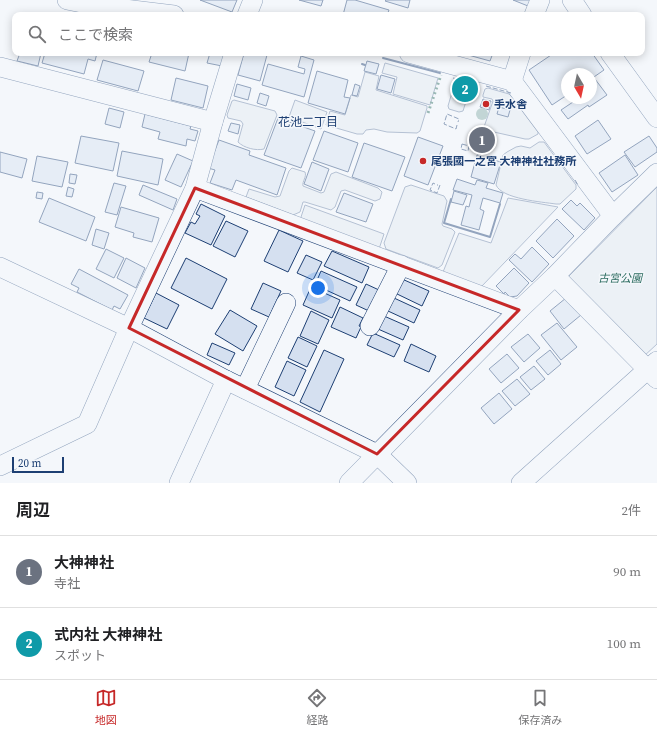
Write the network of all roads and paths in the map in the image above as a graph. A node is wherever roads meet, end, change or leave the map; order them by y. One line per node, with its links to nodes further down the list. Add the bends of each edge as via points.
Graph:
1 (68, 0): 5 (street)
2 (253, 0): 6 (street)
3 (540, 0): 7 (street)
4 (572, 0): 8 (street)
5 (149, 12)
6 (248, 12)
7 (535, 12)
8 (580, 12)
9 (233, 56): 16 (street)
10 (420, 56): 14 (street)
11 (520, 56): 14 (street)
12 (612, 56): 15 (street)
13 (0, 67): 16 (street)
14 (512, 81): 19 (street)
15 (657, 118)
16 (213, 122): 18 (street)
17 (657, 173): 19 (street)
18 (195, 188): 20 (street); 26 (street)
19 (613, 216): 22 (street)
20 (401, 265): 24 (street); 25 (street)
21 (0, 268): 26 (street)
22 (555, 276): 24 (street); 27 (street)
23 (286, 303): 29 (street)
24 (519, 310): 30 (street)
25 (370, 326)
26 (129, 328): 28 (street); 31 (street, via 87,424)
27 (654, 370): 35 (street)
28 (226, 380): 29 (street); 32 (street)
29 (245, 388): 30 (street)
30 (377, 454): 33 (street); 34 (street)
31 (0, 466)
32 (179, 483)
33 (349, 483)
34 (407, 483)
35 (521, 483)

